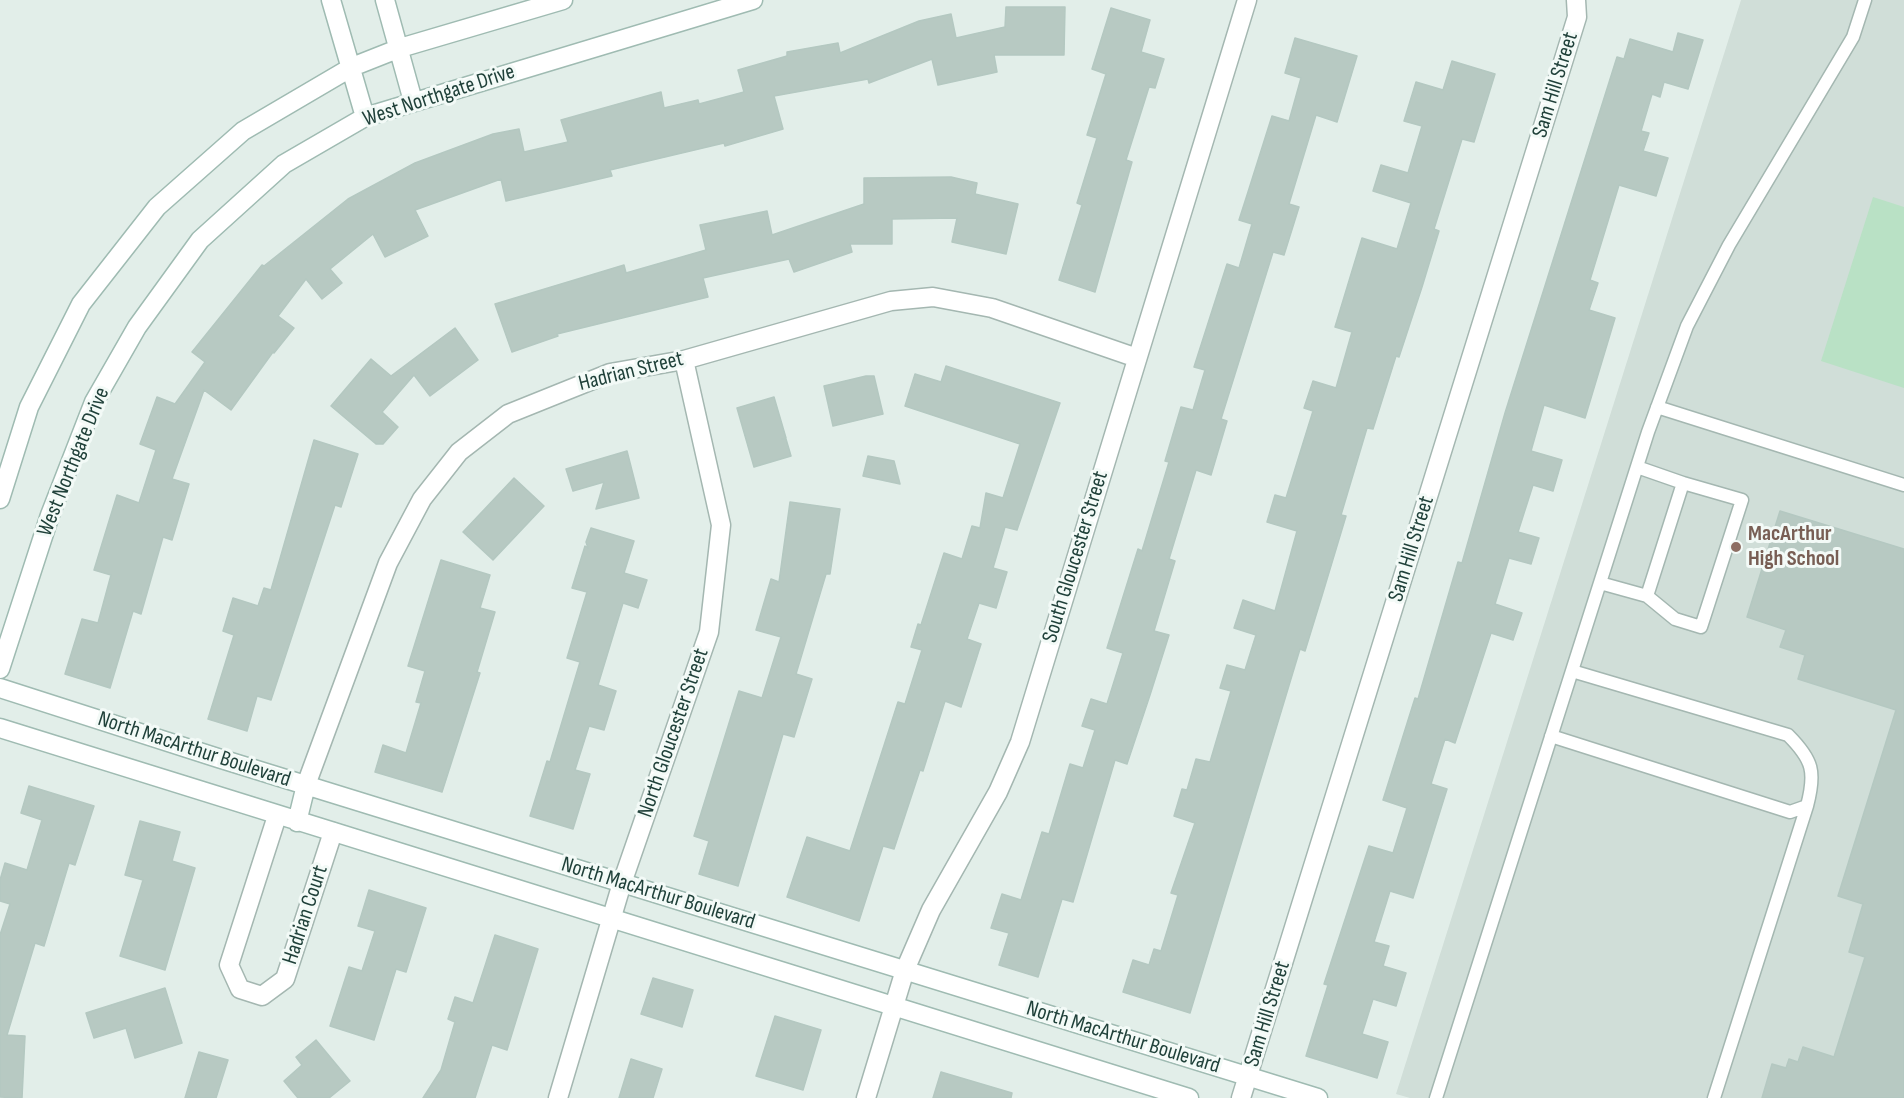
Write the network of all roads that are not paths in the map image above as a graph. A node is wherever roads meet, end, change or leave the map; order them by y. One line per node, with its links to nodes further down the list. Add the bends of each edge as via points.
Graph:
1 (331, 0): 9 (street)
2 (385, 0): 8 (street)
3 (563, 0): 8 (street)
4 (753, 0): 10 (street, West Northgate Drive)
5 (1246, 0): 12 (street, South Gloucester Street)
6 (1576, 0): 35 (street, Sam Hill Street, via 1577,17)
7 (1864, 0): 14 (lane, via 1853,37 1730,245 1687,326)
8 (400, 48): 9 (street); 10 (street)
9 (352, 67): 11 (street); 18 (street, via 243,131 157,207 81,304 29,408)
10 (413, 101): 11 (street, West Northgate Drive)
11 (365, 117): 21 (street, West Northgate Drive, via 284,164 200,240 137,327 94,402 50,515)
12 (1137, 358): 13 (street, Hadrian Street, via 992,308 933,297 891,301); 33 (street, South Gloucester Street, via 1020,742 998,792 931,910)
13 (684, 360): 26 (street, Hadrian Street, via 609,373 566,388 508,414 459,452 422,499 388,562); 31 (street, North Gloucester Street, via 721,525 709,632)
14 (1657, 407): 15 (lane); 17 (lane)
15 (1637, 467): 16 (lane); 19 (lane)
16 (1683, 483): 20 (lane); 20 (lane, via 1742,500 1701,627 1675,619)
17 (1904, 485)
18 (0, 499)
19 (1600, 583): 20 (lane); 22 (lane)
20 (1647, 596)
21 (0, 669)
22 (1572, 671): 25 (lane); 27 (lane, via 1788,735 1807,754 1813,784)
23 (0, 688): 26 (street, North MacArthur Boulevard)
24 (0, 728): 28 (street, North MacArthur Boulevard)
25 (1551, 736): 27 (lane, via 1790,812); 41 (lane)
26 (306, 785): 29 (street, Hadrian Street); 31 (street, North MacArthur Boulevard)
27 (1807, 806): 42 (lane)
28 (277, 816): 29 (street, North MacArthur Boulevard); 30 (street, Hadrian Court, via 229,965 240,989 262,996 285,979)
29 (297, 822): 30 (street, North MacArthur Boulevard)
30 (333, 832): 32 (street, North MacArthur Boulevard)
31 (622, 883): 32 (street, North Gloucester Street); 33 (street, North MacArthur Boulevard)
32 (612, 919): 34 (street, North MacArthur Boulevard); 37 (street, North Gloucester Street)
33 (905, 970): 34 (street, South Gloucester Street); 35 (street, North MacArthur Boulevard)
34 (894, 1006): 36 (street, North MacArthur Boulevard); 38 (street, South Gloucester Street)
35 (1248, 1077): 39 (street, Sam Hill Street); 40 (street, North MacArthur Boulevard)
36 (1181, 1097)
37 (558, 1098)
38 (866, 1098)
39 (1241, 1098)
40 (1318, 1098)
41 (1436, 1098)
42 (1714, 1098)

